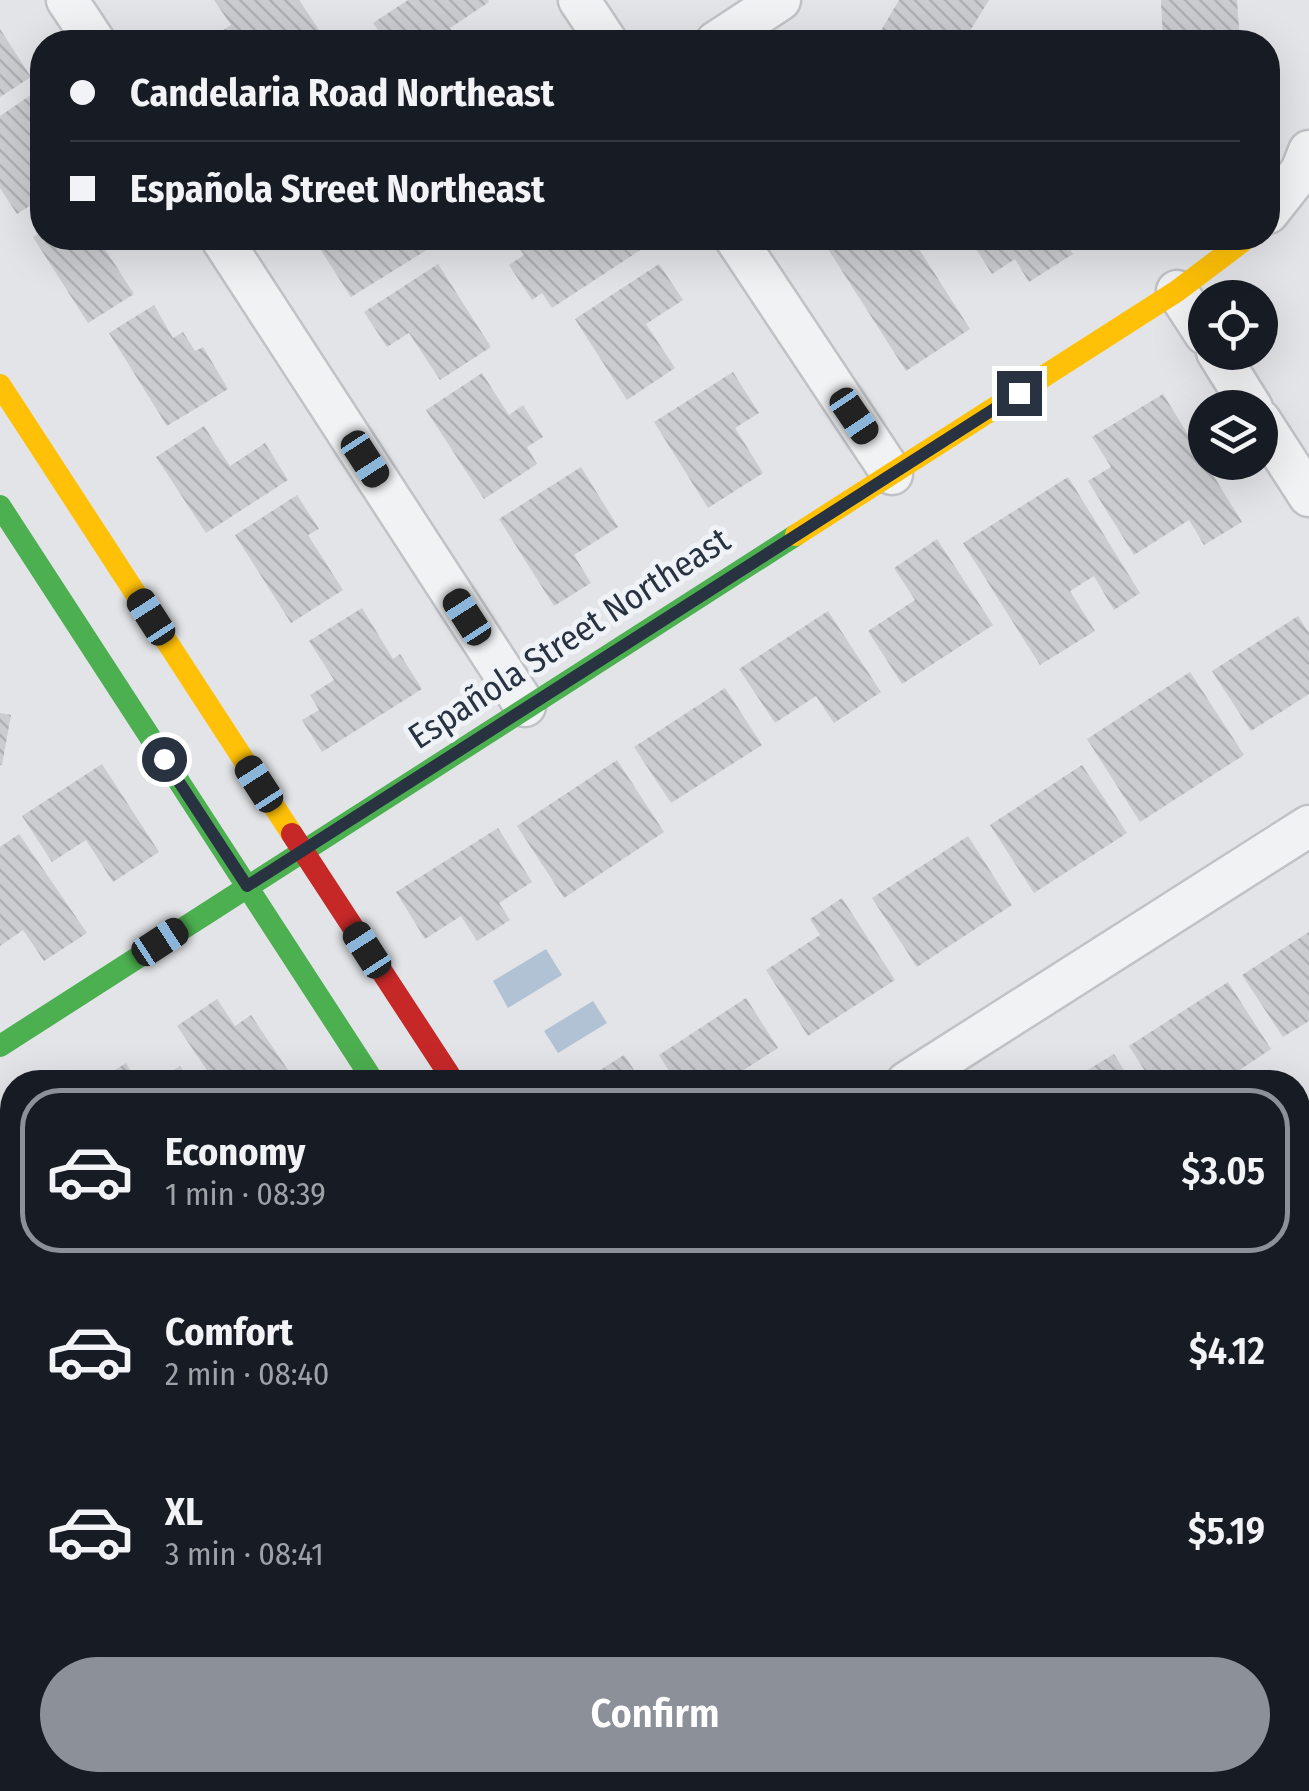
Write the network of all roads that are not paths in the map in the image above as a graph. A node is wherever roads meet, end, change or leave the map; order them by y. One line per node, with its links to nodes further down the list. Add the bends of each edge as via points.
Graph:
1 (67, 0): 4 (street)
2 (579, 0): 5 (street)
3 (780, 0): 6 (street)
4 (87, 30)
5 (598, 30)
6 (734, 30)
7 (1309, 150): 8 (street)
8 (1280, 198)
9 (229, 250): 19 (street)
10 (743, 250): 16 (street)
11 (1232, 250): 12 (main road, Española Street Northeast)
12 (1178, 291): 13 (street); 16 (main road, Española Street Northeast)
13 (1188, 307)
14 (0, 385): 21 (main road)
15 (1278, 448): 17 (street)
16 (892, 474): 19 (main road, Española Street Northeast)
17 (1309, 496)
18 (0, 506): 22 (main road)
19 (525, 706): 21 (main road, Española Street Northeast)
20 (1309, 826): 26 (street)
21 (302, 850): 22 (main road, Española Street Northeast); 25 (main road)
22 (247, 886): 23 (main road, Española Street Northeast); 24 (main road)
23 (0, 1046)
24 (366, 1070)
25 (446, 1070)
26 (926, 1070)

